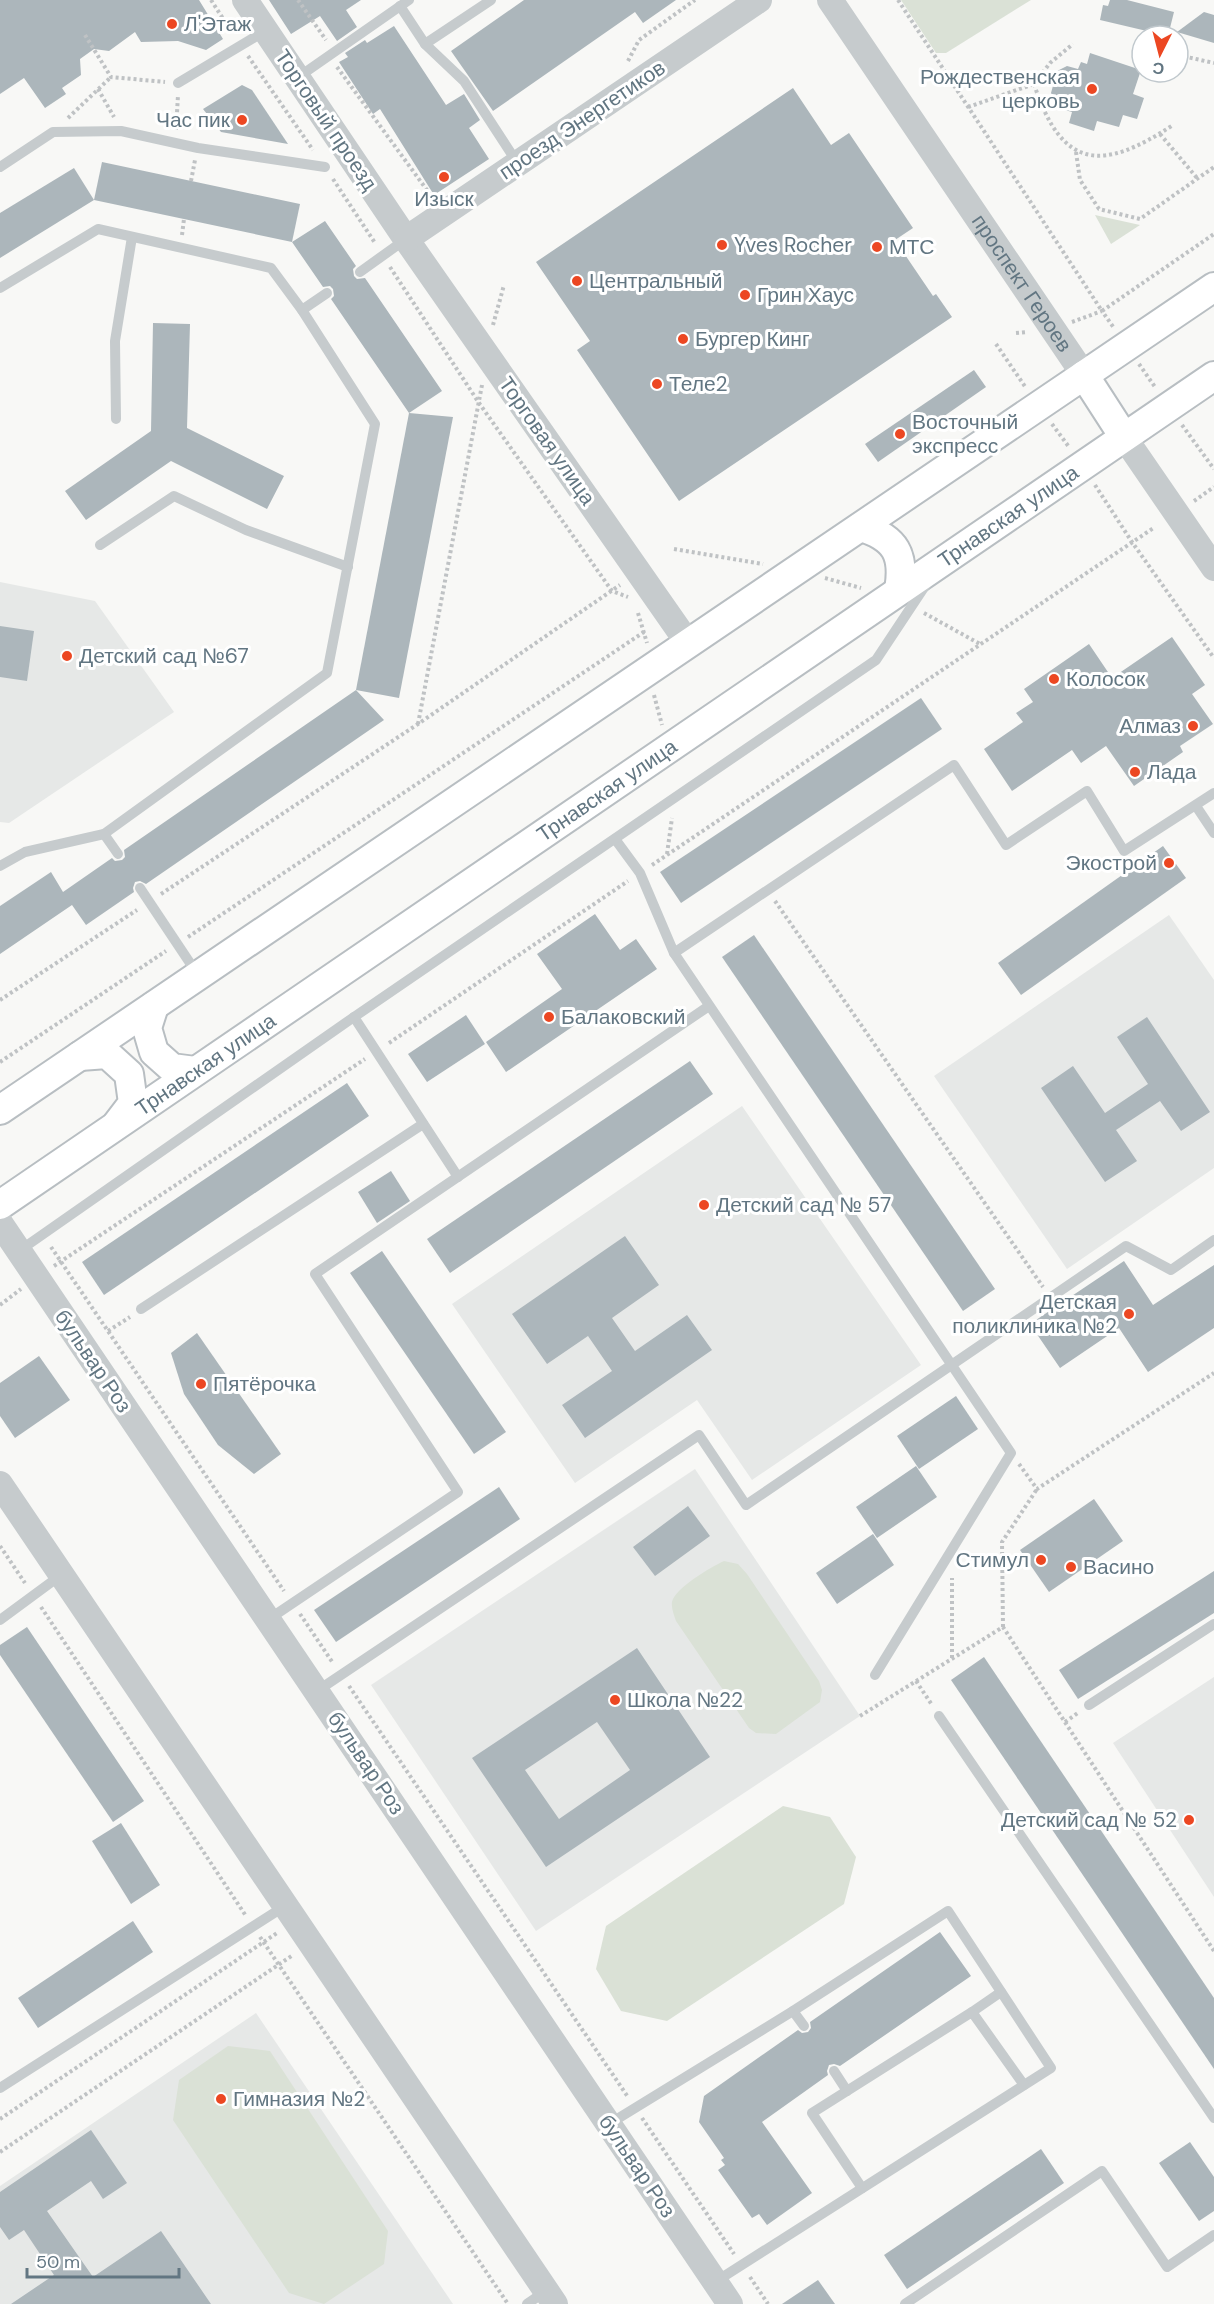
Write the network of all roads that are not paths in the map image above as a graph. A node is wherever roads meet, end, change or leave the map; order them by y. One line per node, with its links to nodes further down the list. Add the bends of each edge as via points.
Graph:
1 (245, 0): 6 (street, Торговый проезд)
2 (491, 0): 7 (lane)
3 (759, 0): 10 (street, проезд Энергетиков)
4 (830, 0): 20 (street, проспект Героев)
5 (404, 3): 7 (lane); 8 (lane)
6 (266, 30): 8 (street, Торговый проезд); 9 (lane)
7 (425, 44): 10 (lane, via 464,81)
8 (297, 78): 14 (street, Торговый проезд)
9 (178, 83)
10 (518, 164): 14 (street, проезд Энергетиков)
11 (0, 166): 12 (lane, via 54,132 121,131)
12 (325, 168)
13 (132, 237): 17 (lane, via 98,230); 19 (lane, via 271,268); 22 (lane, via 115,341)
14 (406, 239): 15 (lane); 29 (street, Торговая улица)
15 (360, 272)
16 (1214, 287): 20 (main road)
17 (0, 288)
18 (327, 293): 19 (lane)
19 (302, 310): 26 (lane, via 375,423)
20 (1084, 375): 23 (main road, проспект Героев); 24 (main road)
21 (1214, 376): 23 (main road, Трнавская улица)
22 (116, 419)
23 (1124, 437): 27 (street, проспект Героев); 28 (main road, Трнавская улица, via 941,562)
24 (861, 527): 28 (main road, via 887,538 896,548 902,574); 29 (main road)
25 (100, 545): 26 (lane, via 174,496 246,530)
26 (348, 567): 33 (lane, via 327,673)
27 (1214, 568)
28 (900, 598): 34 (lane, via 876,660); 44 (main road, Трнавская улица, via 668,748)
29 (688, 643): 39 (main road)
30 (1214, 793): 31 (lane)
31 (1196, 806): 32 (lane); 38 (lane, via 1124,851 1087,791 1006,845 954,765)
32 (1214, 833)
33 (104, 834): 35 (lane); 36 (lane, via 25,852)
34 (615, 839): 38 (lane, via 640,873); 42 (lane)
35 (118, 854)
36 (0, 866)
37 (140, 888): 39 (lane)
38 (674, 953): 41 (lane)
39 (198, 975): 40 (main road)
40 (154, 1006): 43 (main road); 44 (main road, via 147,1028 154,1052 172,1068)
41 (709, 1006): 48 (lane); 54 (lane)
42 (354, 1017): 46 (lane); 52 (lane)
43 (80, 1056): 45 (main road); 47 (main road, via 107,1054 129,1074 133,1103)
44 (195, 1071): 47 (main road, Трнавская улица)
45 (0, 1110)
46 (423, 1124): 48 (lane); 53 (lane)
47 (116, 1126): 49 (main road, Трнавская улица)
48 (458, 1177): 57 (lane, via 315,1274 458,1492)
49 (0, 1205)
50 (0, 1223): 52 (street, бульвар Роз)
51 (1214, 1240): 54 (lane, via 1171,1270 1126,1246)
52 (19, 1251): 57 (street, бульвар Роз)
53 (141, 1310)
54 (952, 1363): 60 (lane, via 1011,1453); 61 (lane, via 746,1504 699,1435)
55 (0, 1484): 56 (street)
56 (62, 1575): 58 (lane); 64 (street)
57 (269, 1619): 61 (street, бульвар Роз)
58 (0, 1620)
59 (1214, 1624): 62 (lane)
60 (875, 1675)
61 (317, 1691): 74 (street, бульвар Роз)
62 (1089, 1705)
63 (939, 1716): 73 (lane)
64 (290, 1913): 71 (lane); 78 (street)
65 (1002, 1992): 66 (lane, via 948,1911); 67 (lane); 70 (lane, via 1051,2068)
66 (793, 2011): 68 (lane); 74 (lane)
67 (972, 2012): 70 (lane); 72 (lane)
68 (804, 2026)
69 (834, 2071): 72 (lane)
70 (1024, 2085): 75 (lane)
71 (0, 2088)
72 (847, 2091): 75 (lane, via 812,2113)
73 (1214, 2118)
74 (609, 2124): 77 (street, бульвар Роз)
75 (861, 2188): 77 (lane)
76 (1214, 2235): 80 (lane, via 1167,2267 1102,2170)
77 (715, 2282): 79 (street, бульвар Роз)
78 (543, 2300)
79 (730, 2304)
80 (905, 2304)

